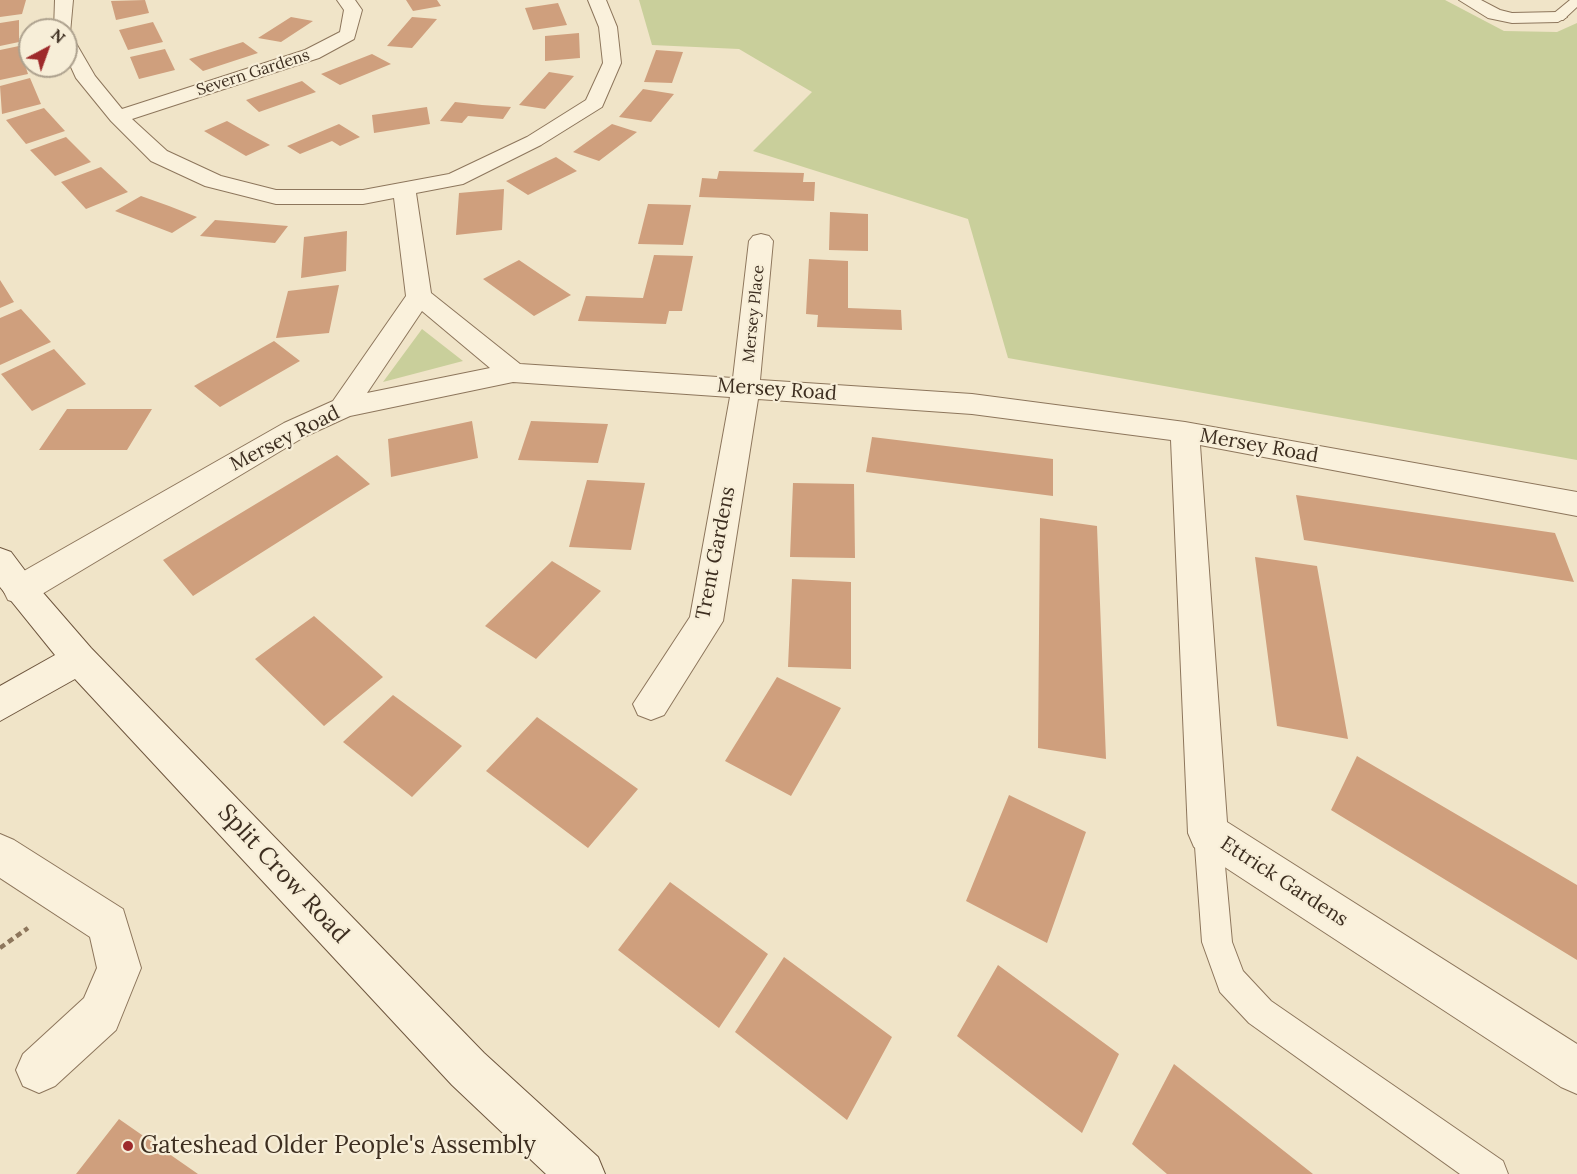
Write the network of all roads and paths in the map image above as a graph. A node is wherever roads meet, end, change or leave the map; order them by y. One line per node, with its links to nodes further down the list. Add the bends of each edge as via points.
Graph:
1 (64, 0): 7 (street)
2 (346, 0): 9 (street, Severn Gardens, via 353,10 348,35 330,45)
3 (597, 0): 10 (street, via 608,27 612,63 595,103 534,141 455,179)
4 (1468, 0): 6 (street, via 1494,14 1512,18)
5 (1576, 0): 6 (lane)
6 (1558, 17)
7 (63, 18)
8 (78, 62): 9 (street, via 86,78)
9 (118, 117): 10 (street, via 159,156 213,181 276,196 363,197)
10 (404, 189): 12 (street)
11 (761, 241): 14 (street, Mersey Place)
12 (418, 296): 13 (street); 15 (street)
13 (513, 373): 14 (street, Mersey Road); 15 (street, Mersey Road)
14 (746, 387): 16 (street, Mersey Road, via 972,404); 21 (street, Trent Gardens, via 706,621)
15 (343, 408): 18 (street, Mersey Road)
16 (1185, 432): 17 (street, Mersey Road); 22 (street, Ettrick Gardens)
17 (1577, 504)
18 (10, 575): 19 (street, Split Crow Road)
19 (79, 659): 20 (street); 26 (street, Split Crow Road, via 468,1069)
20 (0, 705)
21 (651, 705)
22 (1208, 833): 25 (street, Ettrick Gardens); 27 (lane, via 1217,942 1231,981 1260,1012)
23 (0, 854): 24 (street, via 108,924 119,968 100,1014)
24 (39, 1070)
25 (1577, 1071)
26 (581, 1174)
27 (1490, 1174)

